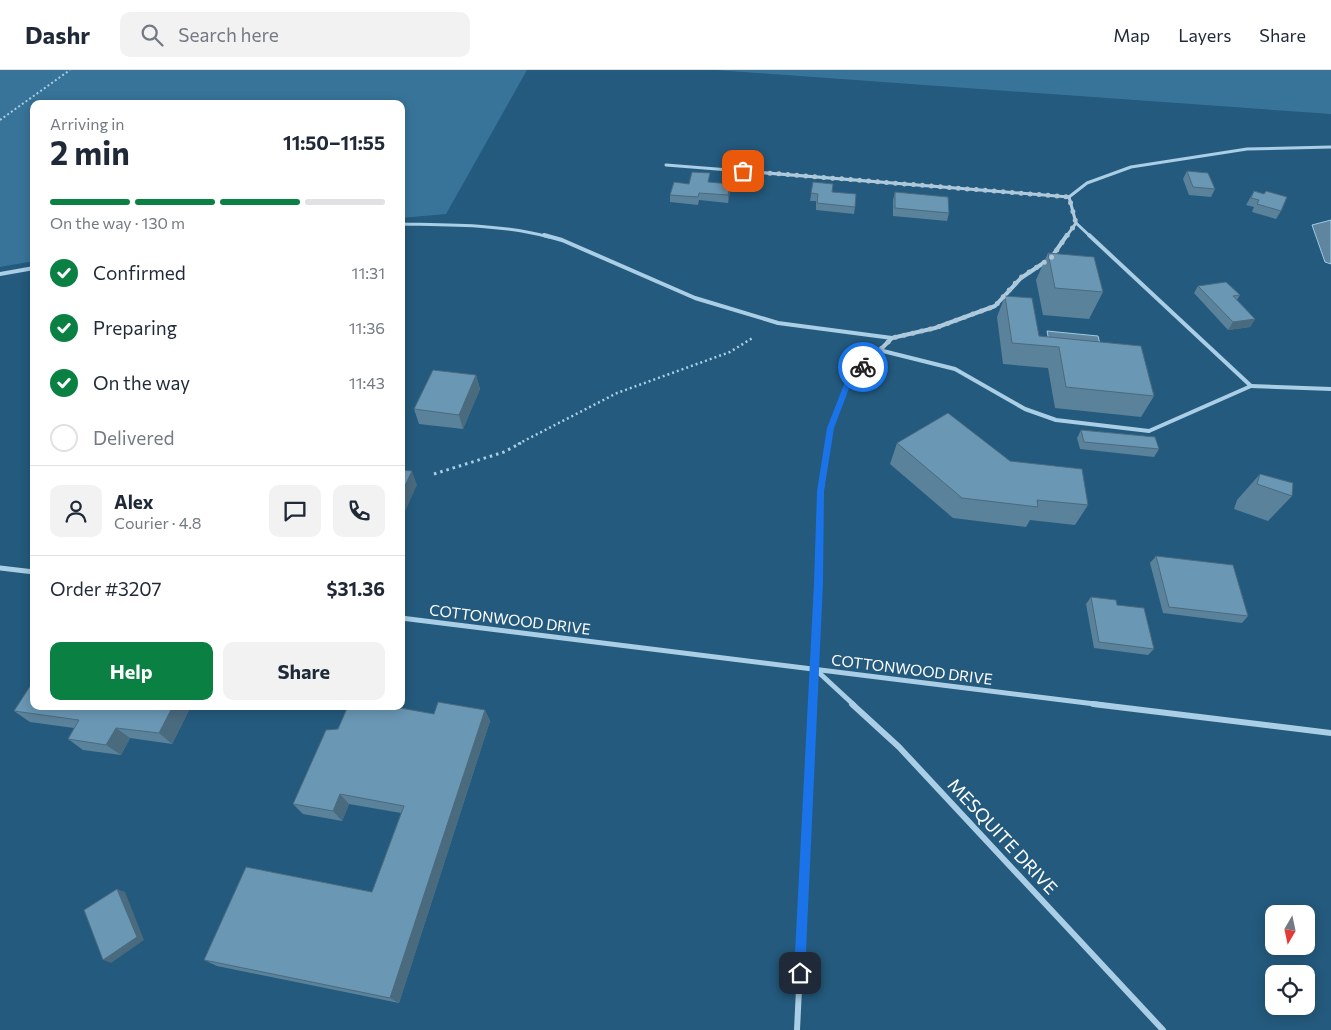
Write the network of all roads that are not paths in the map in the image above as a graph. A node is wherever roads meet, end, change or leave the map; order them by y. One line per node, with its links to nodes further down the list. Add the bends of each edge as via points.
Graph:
1 (1331, 147): 3 (street, via 1247,150 1130,167 1087,184)
2 (666, 165): 3 (street)
3 (1069, 197): 4 (street)
4 (1076, 223): 8 (street, via 1051,258 1020,278 995,306 935,328); 10 (street)
5 (405, 224): 8 (street, via 478,226 530,232 562,240 695,298 778,323)
6 (30, 269): 7 (street)
7 (0, 274)
8 (892, 338): 9 (street)
9 (879, 350): 10 (street, via 955,369 1025,409 1056,420 1149,431); 15 (street, via 848,382 830,428 820,491)
10 (1251, 386): 11 (street)
11 (1331, 389)
12 (0, 568): 13 (street)
13 (30, 572)
14 (405, 618): 15 (street, COTTONWOOD DRIVE)
15 (815, 669): 16 (street, COTTONWOOD DRIVE); 17 (street); 18 (street, MESQUITE DRIVE, via 899,747)
16 (1331, 733)
17 (797, 1030)
18 (1162, 1030)

